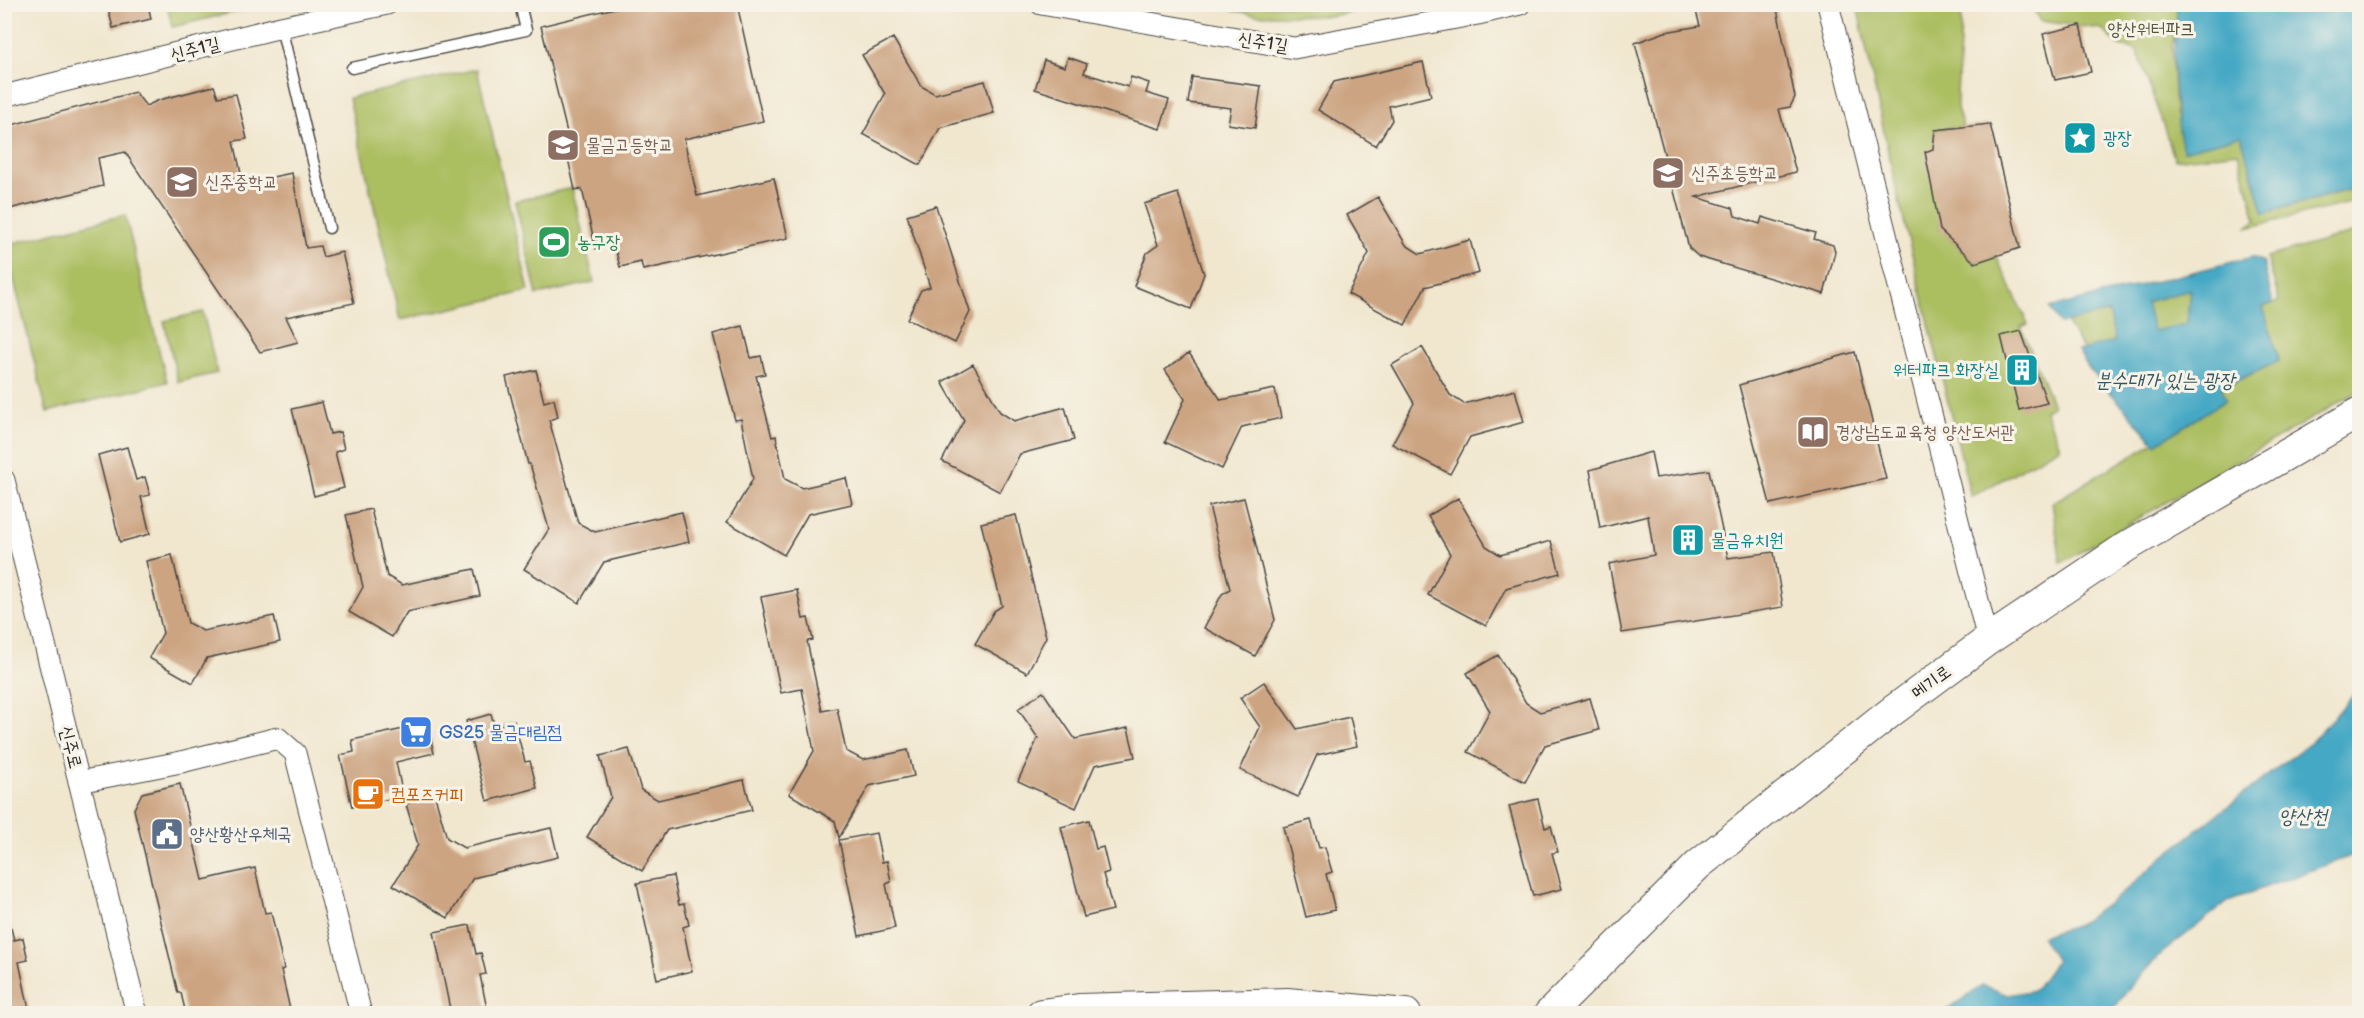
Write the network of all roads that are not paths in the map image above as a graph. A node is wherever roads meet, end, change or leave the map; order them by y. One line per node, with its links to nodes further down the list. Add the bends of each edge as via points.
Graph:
1 (387, 4): 6 (street, 신주1길)
2 (520, 4): 7 (lane, via 526,30)
3 (1041, 4): 4 (street, 신주1길, via 1294,48)
4 (1520, 4)
5 (1828, 4): 12 (street)
6 (280, 27): 8 (street, 신주1길); 9 (lane)
7 (352, 68)
8 (4, 96)
9 (329, 228)
10 (2360, 412): 12 (street, 메기로, via 2126,547)
11 (4, 480): 13 (street, 신주로)
12 (1988, 640): 18 (street, 메기로, via 1698,865)
13 (79, 782): 14 (street, 신주로); 15 (street, via 278,738 296,753)
14 (136, 1014)
15 (361, 1014)
16 (1041, 1014): 17 (street, via 1287,1003)
17 (1406, 1014)
18 (1549, 1014)

